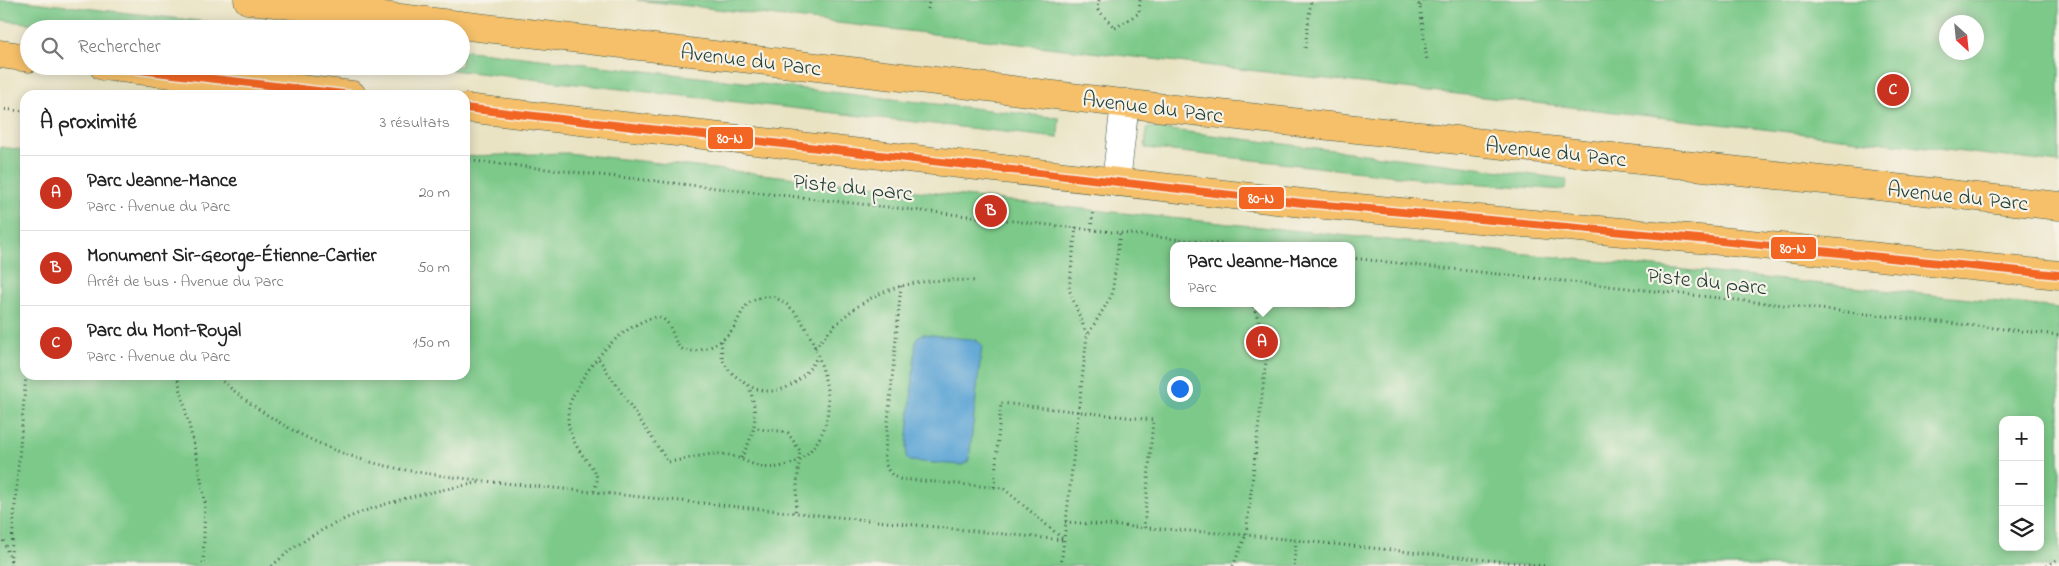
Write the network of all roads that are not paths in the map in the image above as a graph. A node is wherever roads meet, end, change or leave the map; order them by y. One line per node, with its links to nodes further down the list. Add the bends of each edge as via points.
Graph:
1 (248, 0): 2 (main road, Avenue du Parc)
2 (418, 20)
3 (470, 26): 8 (main road, Avenue du Parc)
4 (0, 54): 5 (main road)
5 (20, 57)
6 (180, 75): 7 (main road)
7 (309, 90)
8 (1125, 103): 10 (lane); 11 (main road, Avenue du Parc)
9 (470, 109): 10 (main road)
10 (1116, 182): 12 (main road, via 1412,214)
11 (2059, 206)
12 (2059, 275)

